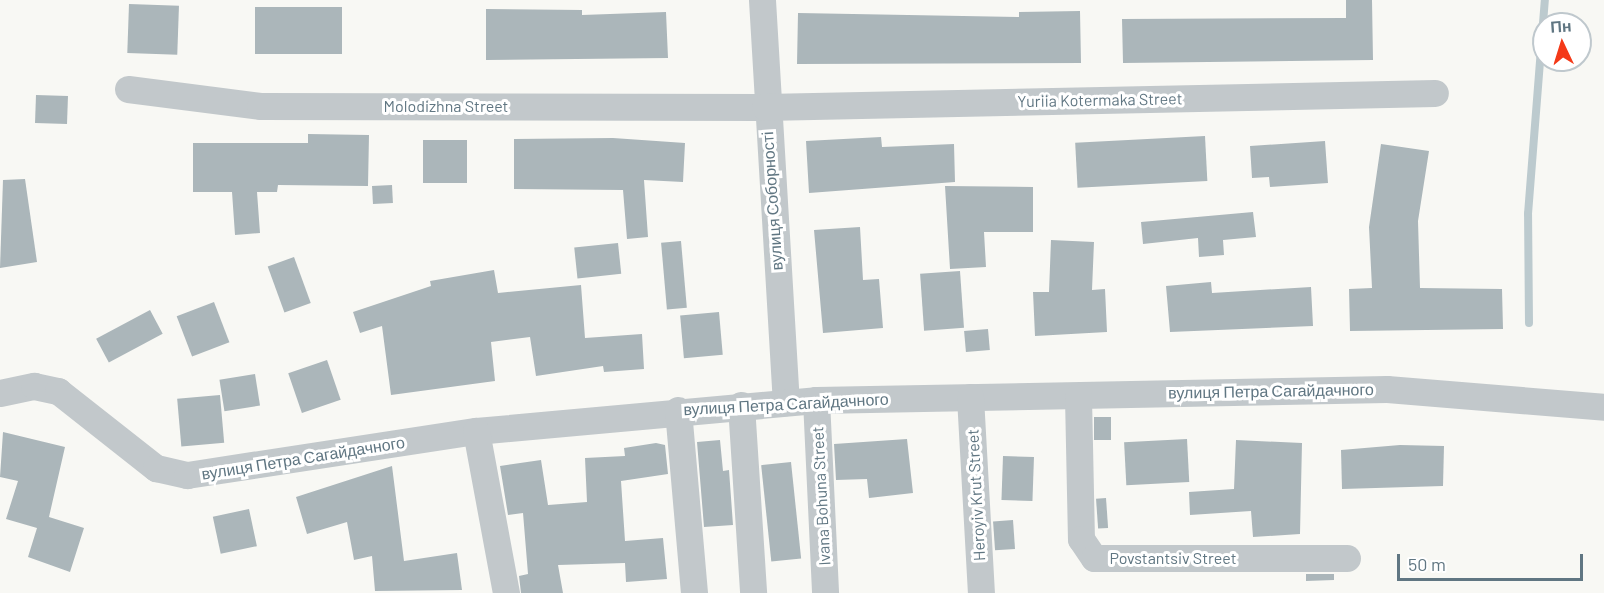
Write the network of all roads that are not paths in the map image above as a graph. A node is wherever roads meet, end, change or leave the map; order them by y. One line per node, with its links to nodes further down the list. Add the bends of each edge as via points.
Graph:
1 (762, 0): 4 (street, вулиця Соборності)
2 (128, 89): 4 (street, Molodizhna Street, via 260,106)
3 (1435, 93): 4 (street, Yuriia Kotermaka Street)
4 (765, 107): 9 (street, вулиця Соборності)
5 (0, 393): 13 (street, вулиця Петра Сагайдачного, via 34,386 58,391 156,468 187,475)
6 (970, 397): 7 (street, вулиця Петра Сагайдачного); 8 (street, вулиця Петра Сагайдачного); 19 (street, Heroyiv Krut Street)
7 (1078, 397): 11 (street, вулиця Петра Сагайдачного, via 1387,389); 14 (street, Povstantsiv Street, via 1081,539 1094,558)
8 (816, 400): 9 (street, вулиця Петра Сагайдачного); 18 (street, Ivana Bohuna Street)
9 (786, 402): 10 (street, вулиця Петра Сагайдачного)
10 (741, 405): 12 (street, вулиця Петра Сагайдачного); 17 (street)
11 (1604, 407)
12 (678, 410): 13 (street, вулиця Петра Сагайдачного); 16 (street)
13 (476, 431): 15 (street)
14 (1347, 558)
15 (506, 593)
16 (694, 593)
17 (753, 593)
18 (825, 593)
19 (981, 593)

